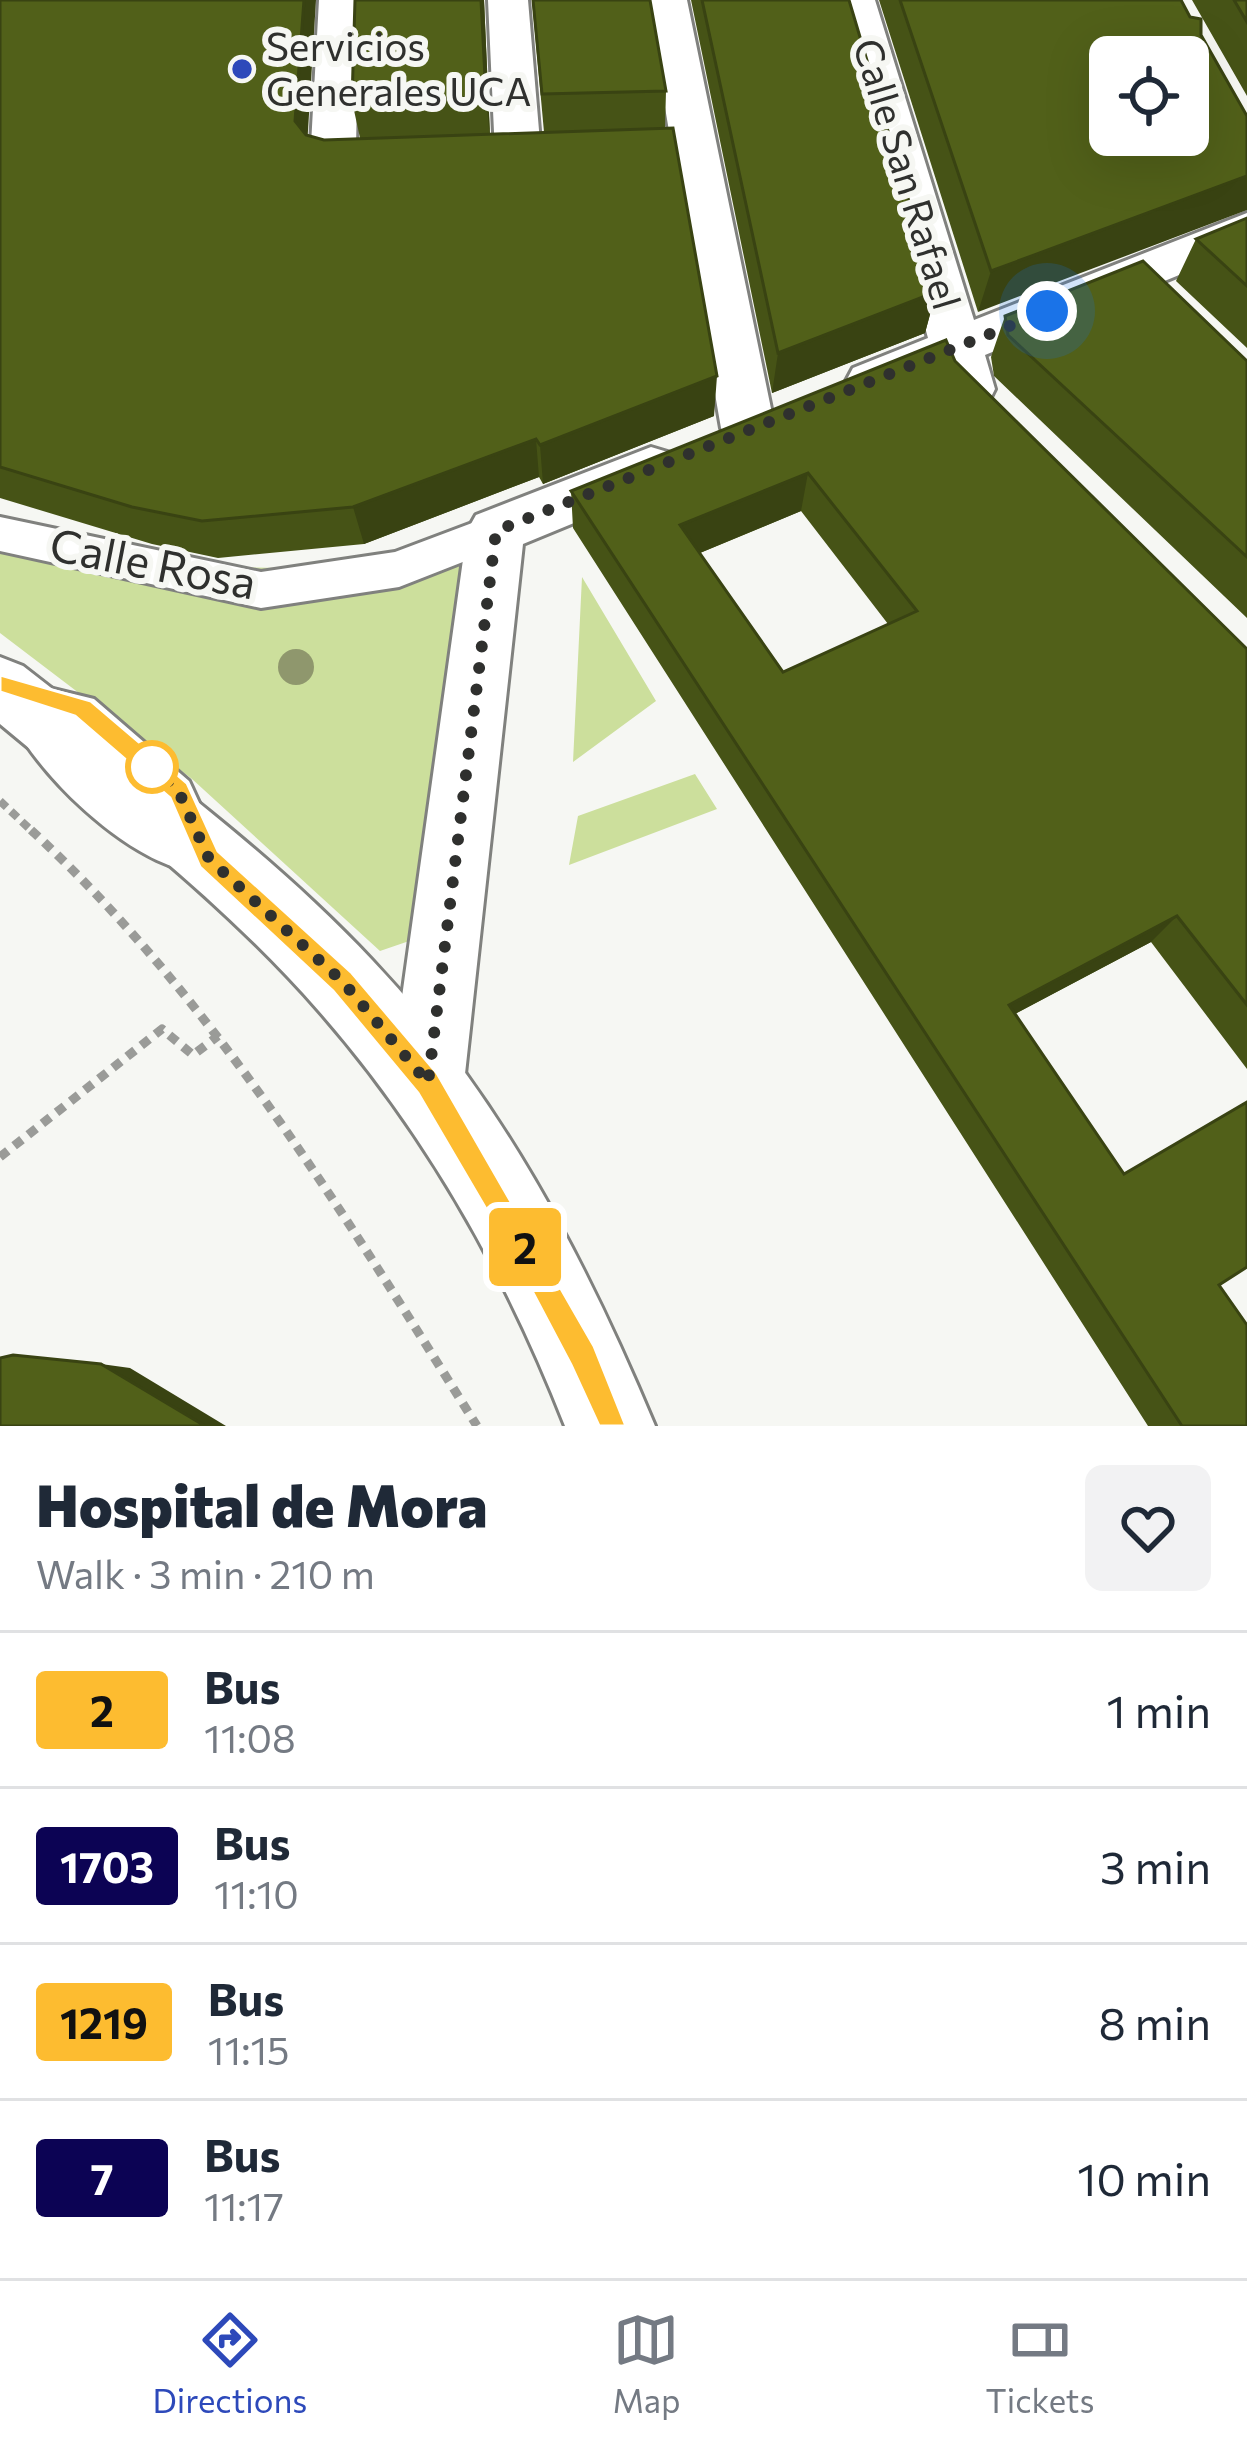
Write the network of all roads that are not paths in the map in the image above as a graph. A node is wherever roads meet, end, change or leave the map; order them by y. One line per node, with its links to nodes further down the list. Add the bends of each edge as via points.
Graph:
1 (339, 0): 6 (street, via 333,163)
2 (508, 0): 6 (street)
3 (667, 0): 5 (street)
4 (855, 0): 8 (street, Calle San Rafael)
5 (695, 151): 6 (street); 9 (street)
6 (518, 154)
7 (1247, 229): 8 (street, Calle Rosa, via 1150,291)
8 (959, 348): 9 (street, Calle Rosa); 10 (street, Calle San Rafael, via 965,385)
9 (790, 412): 11 (street, Calle Rosa)
10 (998, 418)
11 (496, 531): 12 (street, Calle Rosa, via 399,569 261,590); 14 (street)
12 (0, 534)
13 (4, 688): 14 (street, via 343,982)
14 (428, 1083): 15 (street, via 584,1357)
15 (610, 1426)

